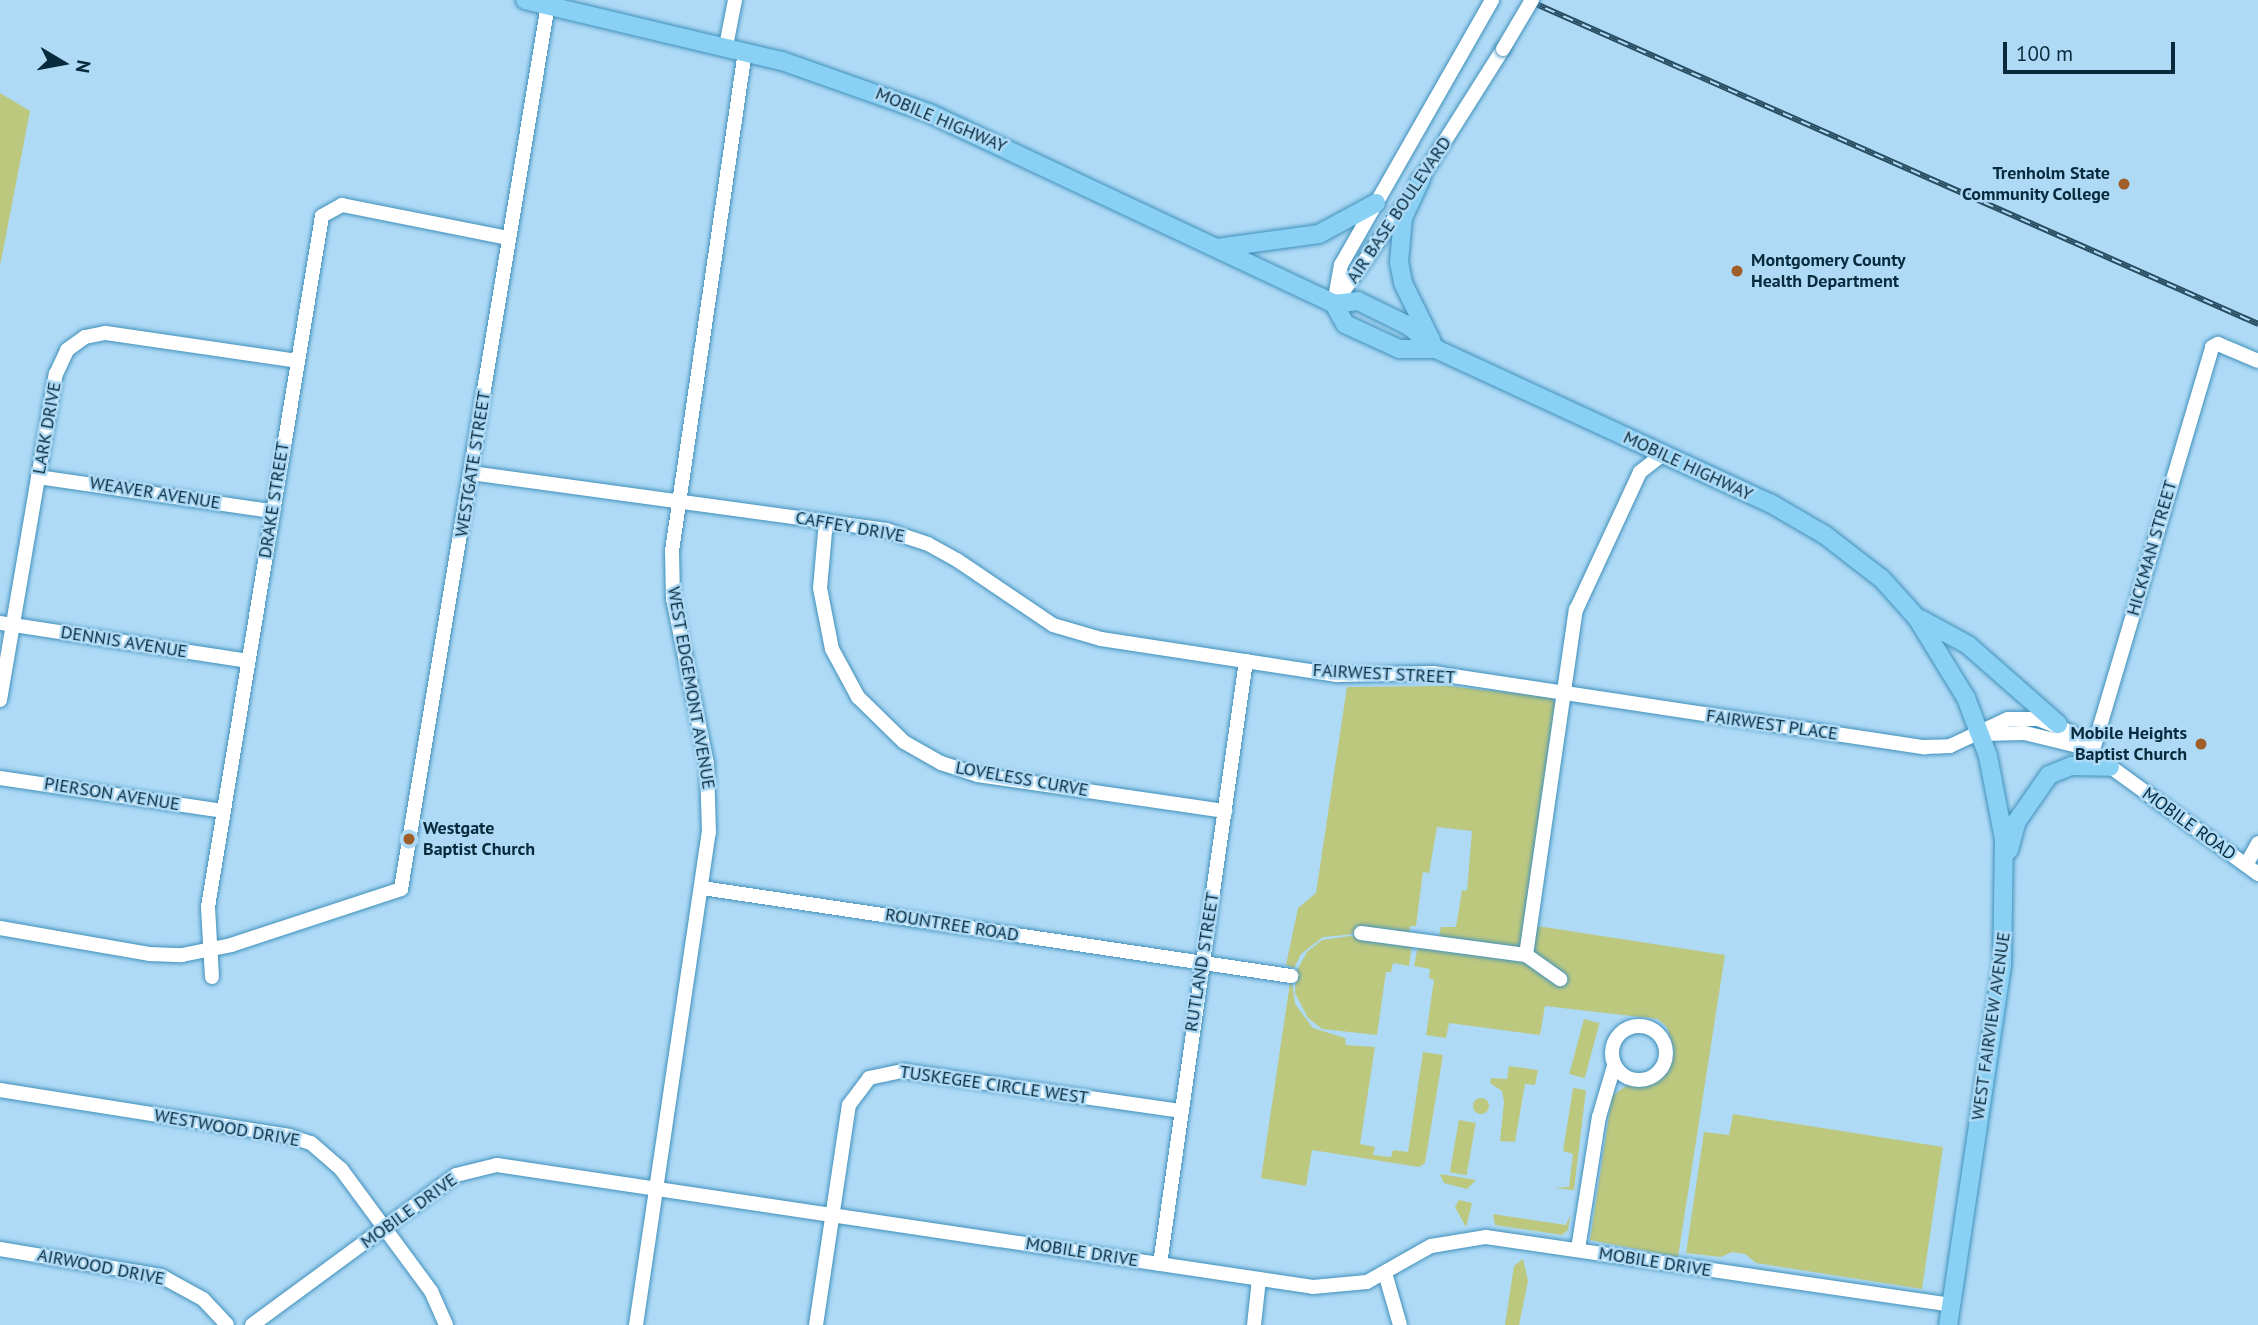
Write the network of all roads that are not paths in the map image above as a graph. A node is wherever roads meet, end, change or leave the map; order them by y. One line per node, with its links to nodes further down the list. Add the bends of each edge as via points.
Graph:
1 (525, 0): 5 (main road, MOBILE HIGHWAY)
2 (735, 0): 6 (street)
3 (1492, 0): 9 (street, AIR BASE BOULEVARD)
4 (1532, 0): 8 (street, AIR BASE BOULEVARD, bridge)
5 (548, 5): 6 (main road, MOBILE HIGHWAY); 10 (street, WESTGATE STREET)
6 (726, 46): 7 (main road, MOBILE HIGHWAY)
7 (745, 51): 11 (main road, MOBILE HIGHWAY, via 929,113); 19 (street, WEST EDGEMONT AVENUE)
8 (1421, 179): 12 (street, AIR BASE BOULEVARD); 13 (main road, via 1403,218 1399,262 1403,283)
9 (1376, 203): 11 (main road, via 1319,234); 12 (street, AIR BASE BOULEVARD, via 1341,265)
10 (509, 239): 14 (street, DRAKE STREET, via 342,205 328,210 320,223); 17 (street, WESTGATE STREET)
11 (1217, 248): 12 (main road, MOBILE HIGHWAY)
12 (1334, 304): 13 (main road, MOBILE HIGHWAY, via 1358,301 1409,326); 13 (main road, MOBILE HIGHWAY, via 1345,324 1399,349)
13 (1436, 349): 16 (main road, MOBILE HIGHWAY)
14 (297, 360): 18 (street, LARK DRIVE, via 106,332 85,337 60,362); 20 (street, DRAKE STREET)
15 (2258, 361): 30 (street, HICKMAN STREET, via 2215,345)
16 (1663, 454): 22 (main road, MOBILE HIGHWAY, via 1770,503 1825,535 1882,579); 26 (street, via 1640,472 1578,604)
17 (471, 472): 19 (street, CAFFEY DRIVE); 41 (street, WESTGATE STREET, via 404,884 392,895 349,903)
18 (38, 477): 20 (street, WEAVER AVENUE); 23 (street, LARK DRIVE)
19 (679, 501): 21 (street, CAFFEY DRIVE); 38 (street, WEST EDGEMONT AVENUE, via 673,599 709,785)
20 (272, 511): 24 (street, DRAKE STREET)
21 (825, 521): 25 (street, CAFFEY DRIVE, via 886,530 928,544 1035,615 1073,632); 34 (street, LOVELESS CURVE, via 820,588 832,649 858,697 904,742 941,763 978,775)
22 (1917, 618): 28 (main road, via 1968,645); 29 (main road, WEST FAIRVIEW AVENUE, via 1965,698)
23 (6, 624): 24 (street, DENNIS AVENUE); 27 (street, LARK DRIVE)
24 (248, 661): 33 (street, DRAKE STREET)
25 (1246, 662): 26 (street, FAIRWEST STREET, via 1337,675 1433,673); 34 (street, RUTLAND STREET)
26 (1563, 694): 29 (street, FAIRWEST PLACE, via 1925,747 1950,746); 42 (street)
27 (0, 700)
28 (2057, 724): 29 (street, via 2010,719); 30 (street, MOBILE ROAD)
29 (1980, 734): 30 (street, MOBILE ROAD, via 2025,733); 36 (main road, WEST FAIRVIEW AVENUE, via 2000,806)
30 (2089, 751): 31 (street, MOBILE ROAD)
31 (2110, 767): 36 (main road, via 2071,766 2039,784 2017,821); 37 (street, MOBILE ROAD)
32 (0, 778): 33 (street, PIERSON AVENUE)
33 (223, 811): 41 (street, DRAKE STREET, via 208,907)
34 (1225, 811): 43 (street, RUTLAND STREET)
35 (2258, 843): 37 (street)
36 (2006, 863): 58 (main road, WEST FAIRVIEW AVENUE, via 2002,965)
37 (2252, 870)
38 (702, 888): 43 (street, ROUNTREE ROAD); 50 (street, WEST EDGEMONT AVENUE)
39 (0, 928): 41 (street, via 149,954)
40 (1361, 933): 42 (street)
41 (209, 950): 45 (street, DRAKE STREET)
42 (1526, 955): 46 (street)
43 (1202, 962): 44 (street, ROUNTREE ROAD); 49 (street, RUTLAND STREET)
44 (1292, 976)
45 (212, 977)
46 (1560, 979)
47 (1614, 1066): 54 (street, via 1599,1117)
48 (0, 1090): 52 (street, WESTWOOD DRIVE, via 299,1139 332,1159)
49 (1180, 1111): 51 (street, TUSKEGEE CIRCLE WEST, via 904,1071 880,1073 860,1086 849,1105); 55 (street, RUTLAND STREET)
50 (656, 1188): 51 (street, MOBILE DRIVE); 52 (street, MOBILE DRIVE, via 485,1166 456,1175); 62 (street, WEST EDGEMONT AVENUE)
51 (830, 1214): 55 (street, MOBILE DRIVE); 63 (street, TUSKEGEE CIRCLE WEST)
52 (384, 1228): 60 (street, MOBILE DRIVE); 61 (street, WESTWOOD DRIVE, via 431,1291)
53 (0, 1249): 59 (street, AIRWOOD DRIVE, via 161,1276 203,1298)
54 (1578, 1249): 56 (street, MOBILE DRIVE, via 1504,1238 1468,1238 1432,1246); 58 (street, MOBILE DRIVE)
55 (1160, 1264): 57 (street, MOBILE DRIVE)
56 (1385, 1273): 57 (street, MOBILE DRIVE, via 1367,1282 1334,1287); 65 (street)
57 (1259, 1279): 64 (street)
58 (1951, 1305): 66 (main road, WEST FAIRVIEW AVENUE)
59 (227, 1325)
60 (252, 1325)
61 (446, 1325)
62 (636, 1325)
63 (816, 1325)
64 (1254, 1325)
65 (1400, 1325)
66 (1948, 1325)

